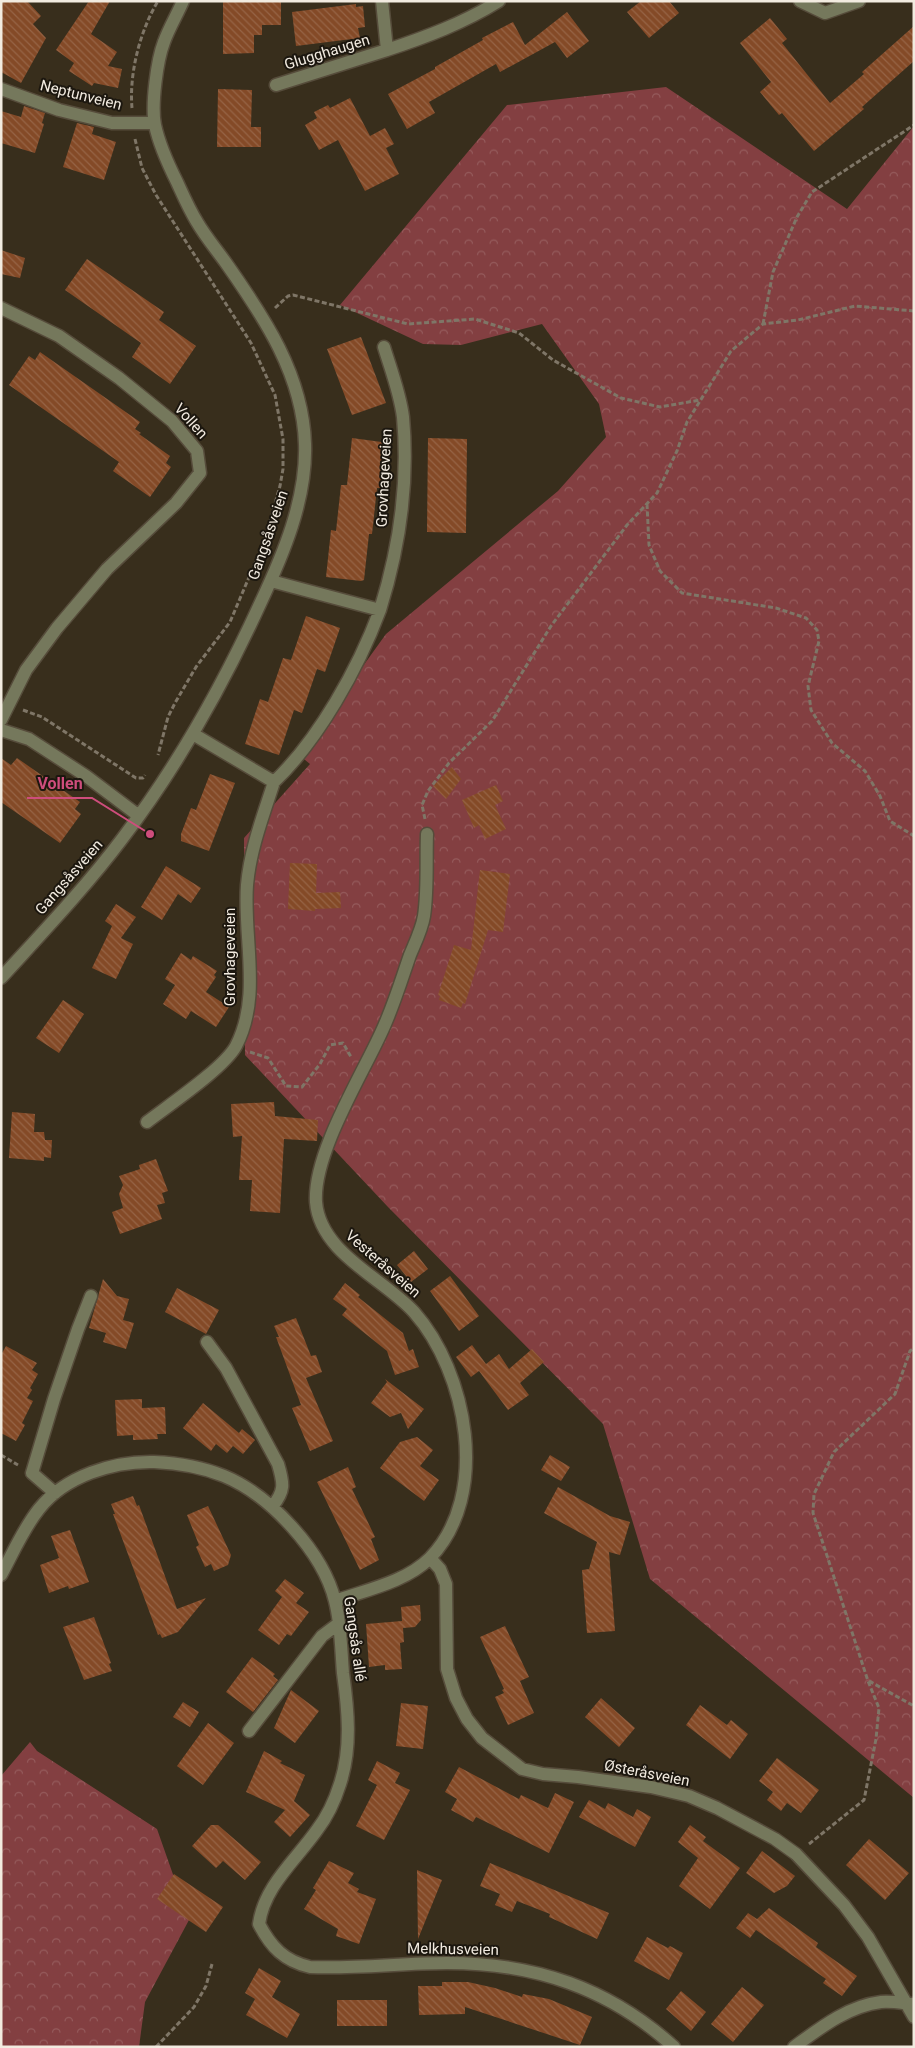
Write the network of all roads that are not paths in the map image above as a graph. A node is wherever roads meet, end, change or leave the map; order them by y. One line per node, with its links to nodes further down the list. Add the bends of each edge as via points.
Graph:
1 (183, 1): 9 (street, Gangsåsveien, via 163,44 154,93)
2 (382, 1): 6 (street, Glugghaugen)
3 (499, 1): 6 (street, Glugghaugen, via 476,16)
4 (800, 1): 5 (street, via 825,13)
5 (859, 1)
6 (387, 50): 7 (street, Glugghaugen)
7 (276, 85)
8 (1, 89): 9 (street, Neptunveien, via 58,110 112,123)
9 (154, 123): 12 (street, Gangsåsveien, via 167,162 197,222 260,312 296,388 305,443 304,469 294,518)
10 (1, 308): 14 (street, Vollen, via 59,336 119,378 172,421 197,451 200,473 176,503 107,569 57,628 26,670)
11 (384, 347): 13 (street, Grovhageveien, via 397,388 404,453 396,550)
12 (271, 581): 13 (street); 16 (street, Gangsåsveien)
13 (380, 610): 17 (street, Grovhageveien, via 336,700 290,766)
14 (1, 720)
15 (1, 730): 18 (street, via 29,739)
16 (193, 734): 17 (street); 18 (street, Gangsåsveien)
17 (274, 782): 21 (street, Grovhageveien, via 256,838 247,885 250,984 248,1010 235,1047 223,1062)
18 (139, 816): 20 (street, Gangsåsveien, via 92,876)
19 (427, 834): 26 (street, Vesteråsveien, via 424,918 382,1032 326,1150 317,1179 316,1203 321,1223 333,1242 414,1312 434,1339 456,1391 467,1455 465,1480 451,1527)
20 (1, 978)
21 (146, 1122)
22 (91, 1296): 24 (street, via 54,1399 32,1473)
23 (207, 1342): 25 (street, via 226,1368 278,1464 282,1478 281,1495)
24 (55, 1493): 25 (street, Gangsås allé, via 92,1472 118,1465 172,1463 225,1476); 27 (street, Gangsås allé, via 28,1524)
25 (272, 1508): 28 (street, Gangsås allé, via 311,1551)
26 (430, 1558): 28 (street, Vesteråsveien, via 390,1582); 32 (street, Østeråsveien, via 446,1584 447,1669 456,1698 482,1738 522,1769 651,1787 689,1796 755,1827 796,1854 844,1906 868,1937)
27 (1, 1575)
28 (335, 1601): 29 (street, Gangsås allé)
29 (338, 1624): 30 (street, via 322,1636); 31 (street, Gangsås allé, via 348,1734 345,1764 331,1807 318,1830 272,1888)
30 (249, 1732)
31 (259, 1924): 34 (street, Melkhusveien, via 277,1951 296,1964 310,1967 485,1964 558,1978 624,2009 651,2026)
32 (910, 2004): 33 (street, Østeråsveien); 35 (street, via 882,2002 847,2012)
33 (914, 2016)
34 (674, 2047)
35 (794, 2047)

